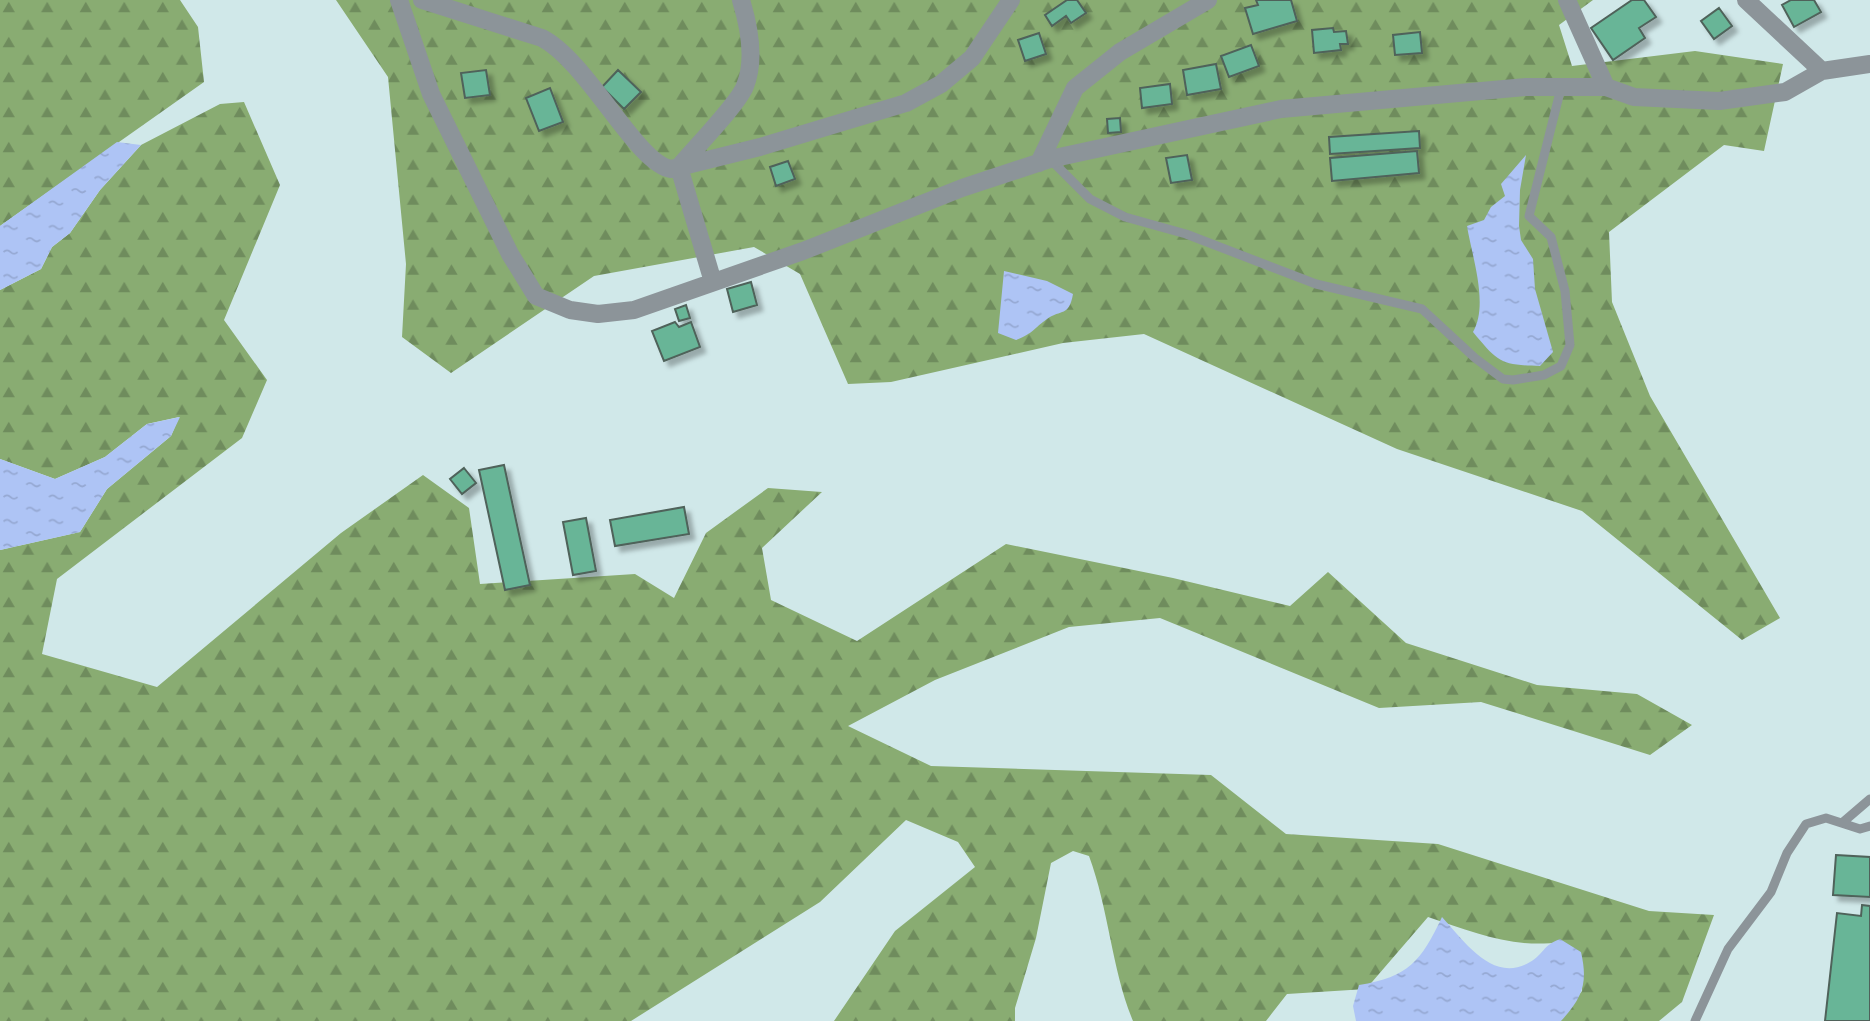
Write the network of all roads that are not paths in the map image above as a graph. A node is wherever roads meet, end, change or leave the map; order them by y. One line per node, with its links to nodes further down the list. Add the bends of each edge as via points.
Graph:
1 (399, 0): 14 (street, via 431,94 510,254 536,296 570,310 598,314 634,310)
2 (422, 0): 13 (street, via 560,47 635,142 662,167)
3 (741, 0): 13 (street, via 750,59 745,88)
4 (1011, 0): 13 (street, via 972,58 941,84 906,103)
5 (1208, 0): 12 (street, via 1120,52 1074,88)
6 (1567, 0): 10 (street)
7 (1746, 0): 9 (street)
8 (1870, 64): 9 (street)
9 (1822, 71): 10 (street, via 1785,92 1719,101 1634,97)
10 (1606, 87): 11 (street)
11 (1561, 88): 12 (street, via 1281,109); 12 (lane, via 1530,216 1552,237 1565,291 1570,345 1561,366 1544,376 1522,380 1503,379 1422,309 1316,284 1186,234 1125,217 1090,199)
12 (1045, 161): 14 (street)
13 (679, 167): 14 (street)
14 (713, 282)
15 (1870, 799): 16 (lane)
16 (1842, 823): 17 (lane, via 1860,829); 18 (lane, via 1826,818 1806,824 1787,853 1771,892 1728,949)
17 (1870, 826)
18 (1695, 1021)

